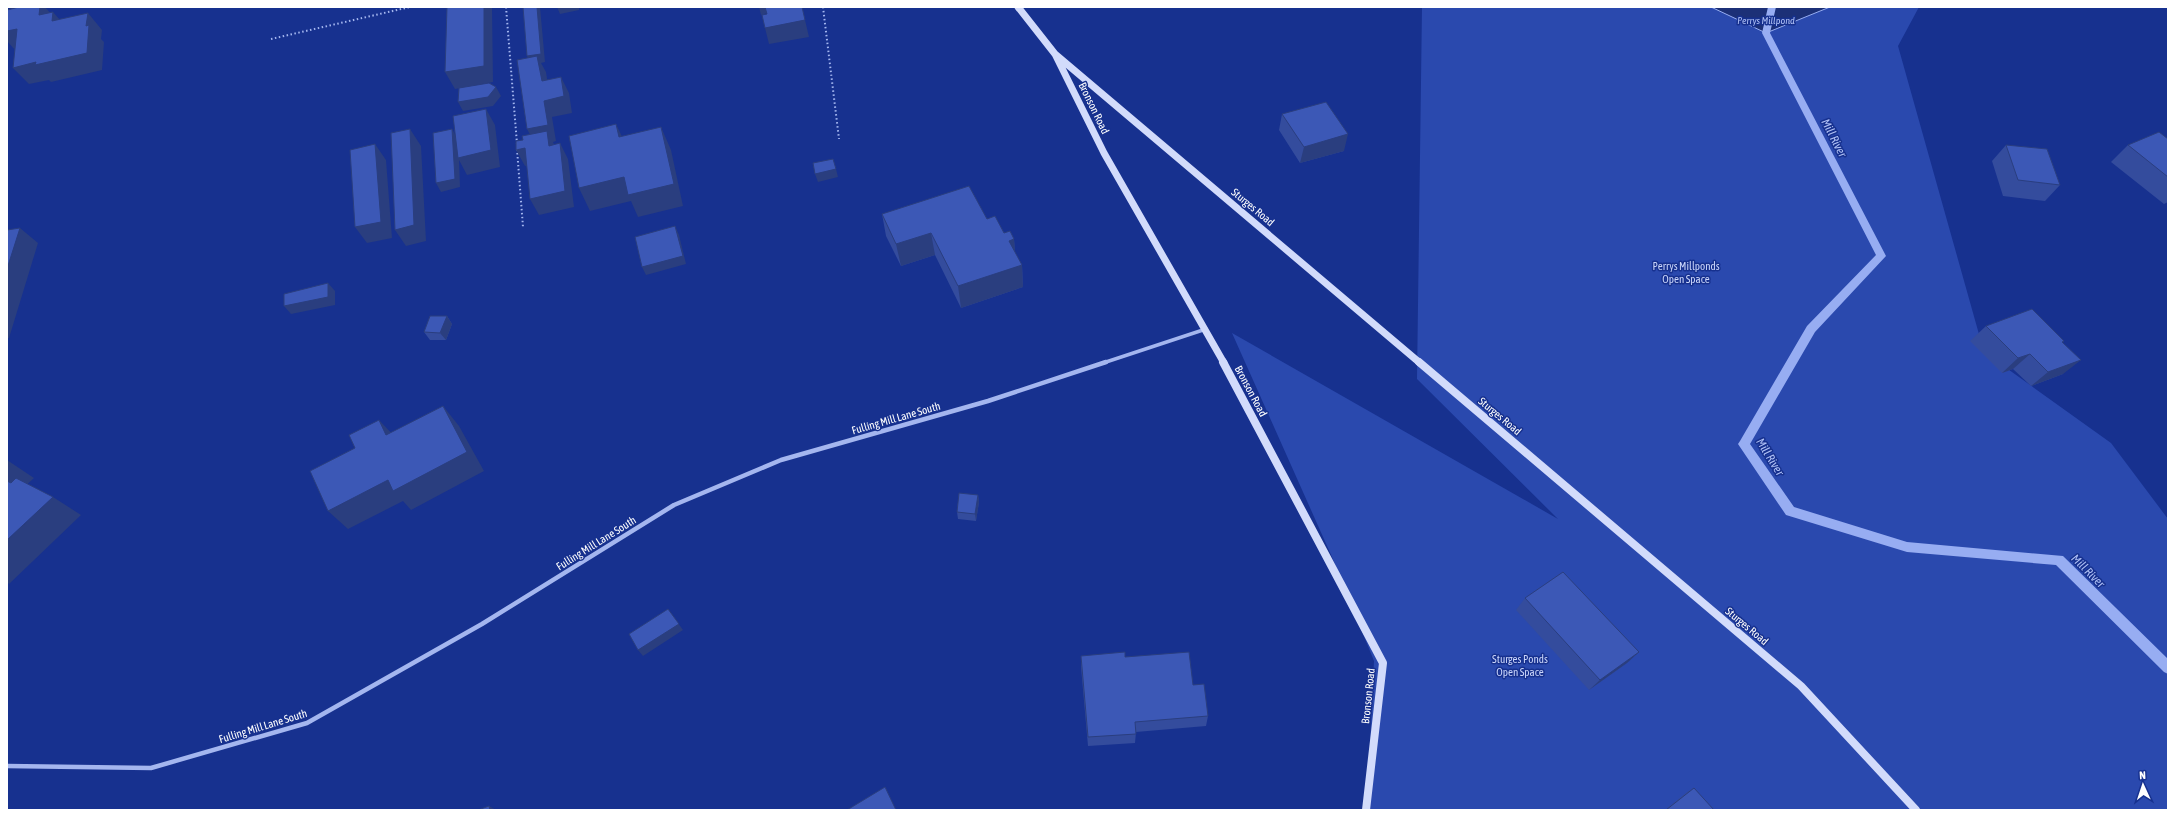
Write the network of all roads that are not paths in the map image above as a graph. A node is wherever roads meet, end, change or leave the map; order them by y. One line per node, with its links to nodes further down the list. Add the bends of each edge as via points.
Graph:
1 (1018, 7): 2 (main road, Bronson Road)
2 (1055, 54): 3 (main road, Bronson Road, via 1104,153); 6 (main road, Sturges Road, via 1801,686)
3 (1206, 329): 4 (street, Fulling Mill Lane South, via 988,401 781,460 674,505 482,624 307,724 151,768); 5 (main road, Bronson Road, via 1382,663)
4 (7, 766)
5 (1366, 810)
6 (1916, 810)

